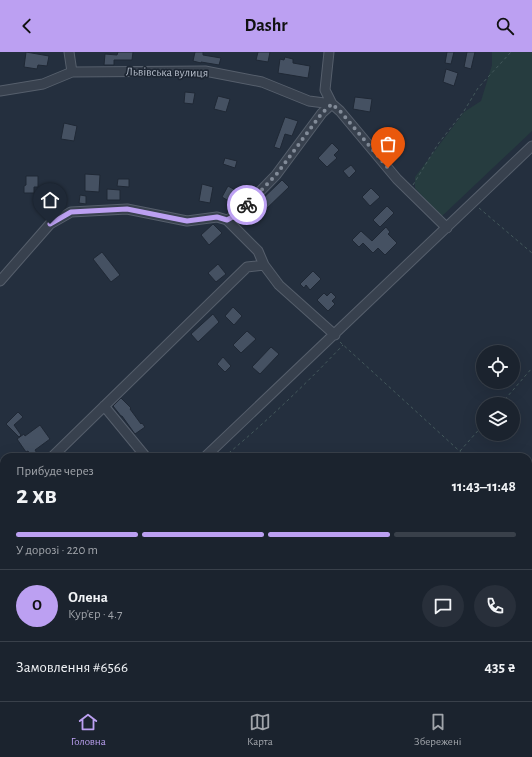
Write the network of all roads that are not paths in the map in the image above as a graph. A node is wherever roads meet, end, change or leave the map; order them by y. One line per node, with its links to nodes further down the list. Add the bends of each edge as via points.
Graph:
1 (69, 52): 3 (street)
2 (329, 52): 5 (street, via 325,90)
3 (72, 72): 4 (street, Львівська вулиця, via 43,84); 5 (street, Львівська вулиця, via 205,71 262,82 309,101)
4 (0, 91)
5 (332, 104): 7 (street, via 322,113 276,175 238,214); 8 (street, via 397,179)
6 (532, 146): 8 (street)
7 (227, 220): 9 (street, via 258,251); 10 (street, via 217,217 187,221 127,209 71,212 50,224)
8 (447, 228): 11 (street)
9 (264, 265): 11 (street, via 279,285); 12 (street, via 247,267)
10 (0, 281)
11 (334, 335): 15 (street)
12 (104, 406): 13 (street); 14 (street)
13 (56, 453)
14 (143, 453)
15 (209, 453)

